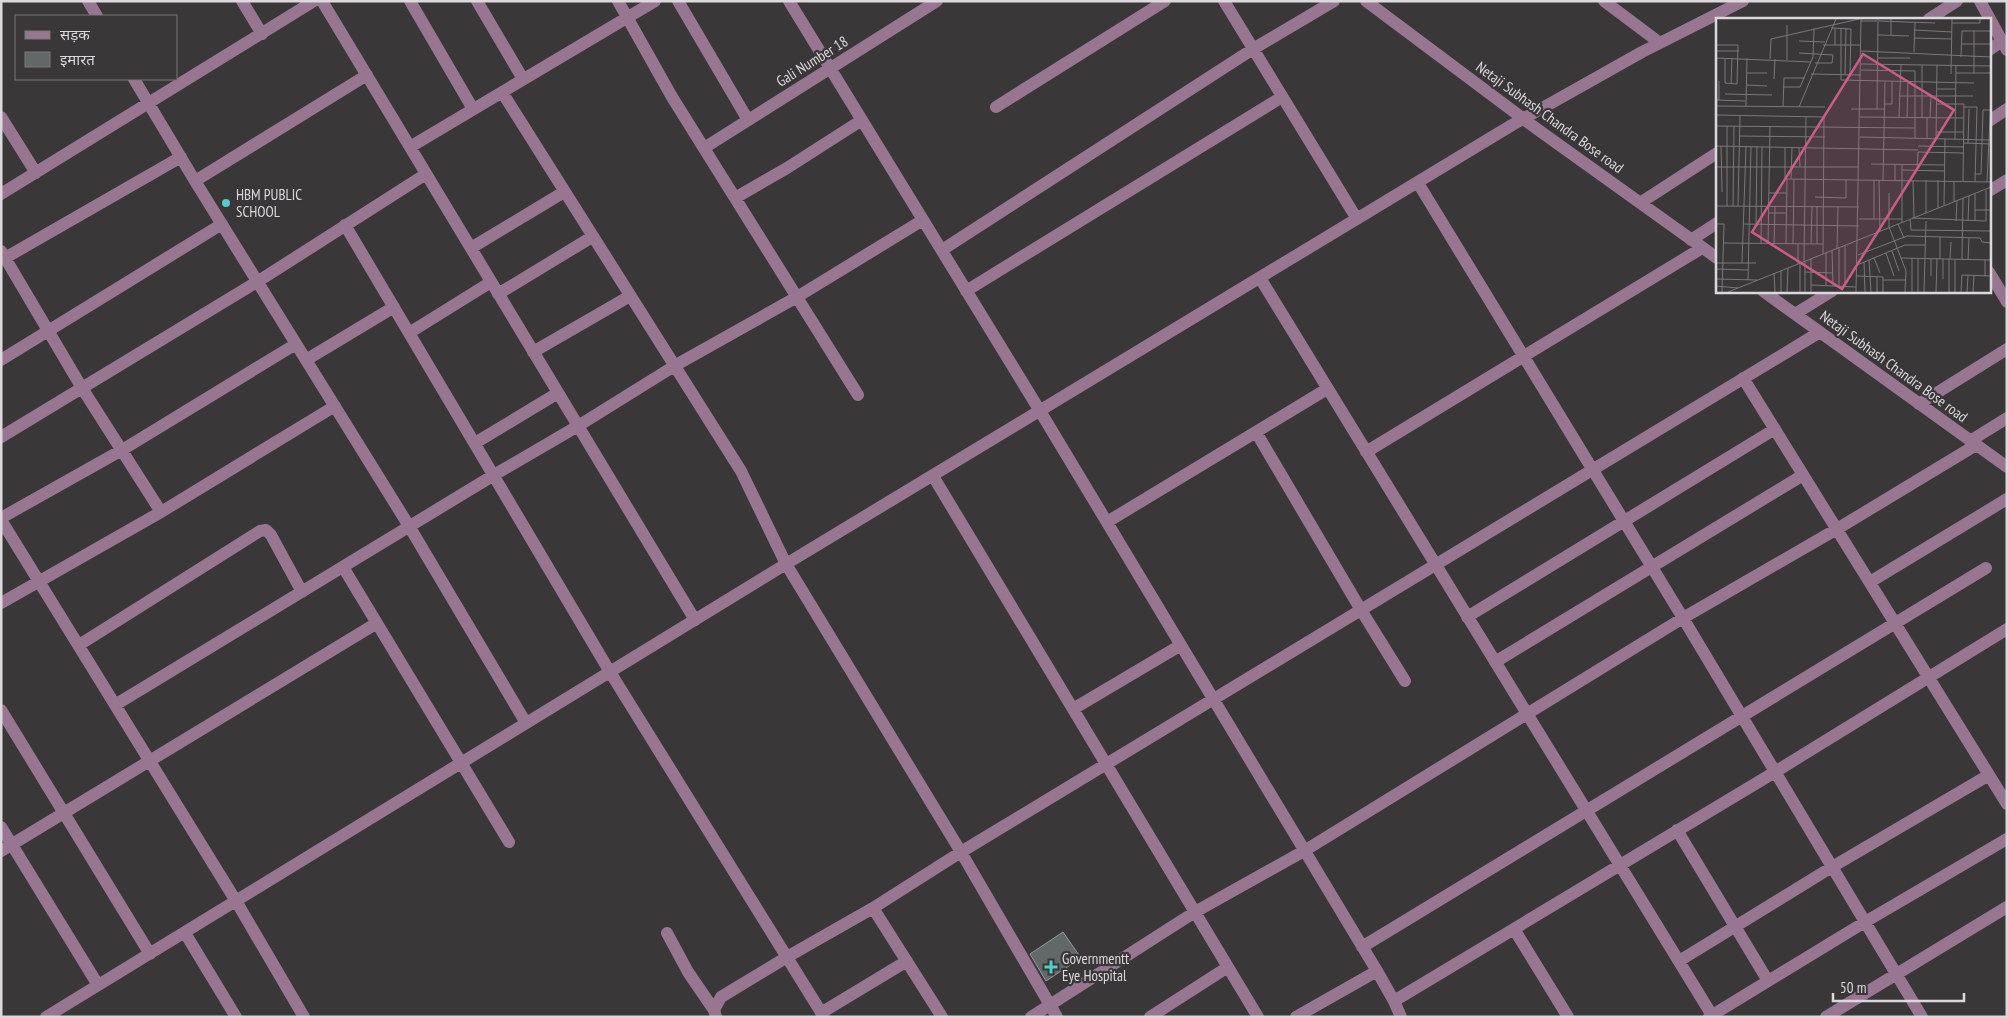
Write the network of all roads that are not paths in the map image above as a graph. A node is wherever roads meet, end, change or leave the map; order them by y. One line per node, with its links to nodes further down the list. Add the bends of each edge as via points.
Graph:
1 (88, 1): 20 (street)
2 (242, 1): 25 (street)
3 (314, 1): 25 (street)
4 (322, 1): 31 (street)
5 (410, 1): 38 (street)
6 (477, 1): 32 (street)
7 (618, 1): 21 (street)
8 (655, 1): 21 (street)
9 (678, 1): 42 (street)
10 (788, 1): 30 (street)
11 (937, 1): 30 (street, Gali Number 18)
12 (1165, 1): 37 (street)
13 (1224, 1): 28 (street)
14 (1334, 1): 28 (street)
15 (1366, 1): 41 (street, Netaji Subhash Chandra Bose road)
16 (1604, 1): 26 (street)
17 (1957, 1): 22 (street)
18 (1980, 1): 23 (street)
19 (1740, 2): 26 (street)
20 (95, 15)
21 (628, 17): 32 (street); 46 (street)
22 (1930, 18)
23 (1989, 18)
24 (1990, 20): 27 (street)
25 (262, 34): 36 (street)
26 (1660, 43): 41 (street)
27 (2004, 46): 29 (street)
28 (1253, 49): 35 (street); 68 (street)
29 (1990, 50)
30 (830, 69): 42 (street, Gali Number 18); 43 (street)
31 (366, 75): 45 (street); 52 (street)
32 (522, 79): 34 (street)
33 (135, 80): 36 (street)
34 (502, 92): 38 (street); 55 (street)
35 (1282, 97): 60 (street); 75 (street)
36 (149, 104): 48 (street); 49 (street)
37 (996, 107)
38 (473, 109): 45 (street)
39 (2007, 109): 44 (street)
40 (1, 117): 49 (street)
41 (1523, 118): 53 (street); 58 (street, Netaji Subhash Chandra Bose road)
42 (748, 120): 46 (street, Gali Number 18)
43 (862, 120): 57 (street); 59 (street)
44 (1990, 120)
45 (410, 147): 50 (street)
46 (704, 148): 57 (street)
47 (1716, 154): 58 (street)
48 (181, 157): 52 (street); 69 (street)
49 (36, 173): 56 (street)
50 (426, 174): 62 (street); 66 (street)
51 (2007, 180): 54 (street)
52 (195, 181): 61 (street)
53 (1418, 183): 60 (street); 90 (street)
54 (1990, 190)
55 (564, 192): 64 (street); 66 (street)
56 (1, 194)
57 (735, 198): 80 (street)
58 (1640, 203): 65 (street, Netaji Subhash Chandra Bose road)
59 (923, 220): 68 (street); 80 (street)
60 (1357, 220): 72 (street)
61 (222, 224): 73 (street); 84 (street)
62 (345, 225): 73 (street); 82 (street)
63 (1716, 225): 65 (street)
64 (592, 236): 78 (street); 79 (street)
65 (1691, 240): 67 (street, Netaji Subhash Chandra Bose road)
66 (471, 248): 74 (street)
67 (1702, 248): 70 (street, Netaji Subhash Chandra Bose road); 90 (street)
68 (942, 250): 75 (street)
69 (3, 255): 84 (street)
70 (1716, 257)
71 (1990, 274): 81 (street)
72 (1260, 278): 96 (street); 101 (street)
73 (257, 282): 87 (street); 95 (street)
74 (491, 282): 78 (street); 86 (street)
75 (966, 291): 101 (street)
76 (1764, 292): 83 (street, Netaji Subhash Chandra Bose road)
77 (1830, 292): 83 (street)
78 (498, 294): 89 (street)
79 (630, 296): 89 (street); 93 (street)
80 (797, 297): 93 (street); 98 (street)
81 (2007, 302)
82 (394, 307): 86 (street); 92 (street)
83 (1795, 314): 85 (street, Netaji Subhash Chandra Bose road)
84 (48, 331): 91 (street); 95 (street)
85 (1820, 332): 94 (street); 99 (street, Netaji Subhash Chandra Bose road)
86 (409, 333): 108 (street)
87 (296, 344): 92 (street); 109 (street)
88 (2007, 349): 99 (street)
89 (534, 352): 97 (street)
90 (1524, 356): 110 (street); 112 (street)
91 (1, 360)
92 (306, 360): 100 (street)
93 (676, 365): 103 (street); 123 (street, via 741,471)
94 (1743, 378): 104 (street); 112 (street)
95 (82, 388): 106 (street); 109 (street)
96 (1328, 389): 105 (street); 110 (street)
97 (558, 394): 103 (street); 108 (street)
98 (858, 395)
99 (1919, 404): 107 (street, Netaji Subhash Chandra Bose road)
100 (335, 406): 117 (street); 121 (street)
101 (1040, 411): 115 (street); 120 (street)
102 (2007, 418): 107 (street)
103 (578, 426): 113 (street); 135 (street)
104 (1775, 429): 114 (street); 119 (street)
105 (1256, 432): 120 (street); 132 (street)
106 (1, 437)
107 (1973, 443): 111 (street, Netaji Subhash Chandra Bose road); 122 (street)
108 (475, 444): 113 (street)
109 (122, 450): 117 (street); 118 (street)
110 (1366, 452): 124 (street)
111 (2007, 467)
112 (1593, 470): 119 (street); 124 (street)
113 (494, 475): 121 (street); 142 (street)
114 (1803, 475): 122 (street); 126 (street)
115 (933, 476): 123 (street); 147 (street)
116 (2007, 499): 129 (street)
117 (160, 512): 128 (street)
118 (1, 519): 128 (street)
119 (1624, 521): 126 (street); 133 (street)
120 (1107, 522): 140 (street)
121 (409, 526): 125 (street); 151 (street)
122 (1837, 530): 129 (street); 134 (street)
123 (786, 564): 135 (street); 166 (street)
124 (1435, 565): 132 (street); 133 (street)
125 (343, 567): 130 (street); 136 (street)
126 (1653, 568): 134 (street); 141 (street)
127 (1986, 568): 137 (street)
128 (40, 582): 131 (street); 139 (street)
129 (1870, 582): 137 (street)
130 (302, 592): 139 (street, via 271,535 260,530); 146 (street)
131 (1, 604)
132 (1361, 610): 144 (street); 145 (street)
133 (1467, 616): 141 (street)
134 (1683, 618): 149 (street); 150 (street)
135 (695, 620): 142 (street)
136 (377, 623): 152 (street); 153 (street)
137 (1896, 624): 143 (street); 150 (street)
138 (2007, 629): 143 (street)
139 (79, 645): 146 (street)
140 (1181, 645): 145 (street); 147 (street)
141 (1495, 662): 149 (street)
142 (610, 672): 151 (street); 180 (street)
143 (1927, 678): 155 (street); 156 (street)
144 (1405, 681)
145 (1214, 700): 154 (street); 165 (street)
146 (115, 705): 152 (street)
147 (1073, 709): 154 (street)
148 (1, 710): 159 (street)
149 (1527, 714): 158 (street); 165 (street)
150 (1743, 718): 155 (street); 158 (street)
151 (526, 724): 153 (street)
152 (150, 760): 159 (street); 169 (street)
153 (462, 763): 163 (street); 169 (street)
154 (1107, 764): 166 (street); 172 (street)
155 (1775, 772): 161 (street); 168 (street)
156 (1989, 775): 157 (street); 168 (street)
157 (2007, 804)
158 (1586, 810): 167 (street); 178 (street)
159 (64, 813): 164 (street); 179 (street)
160 (1, 827): 164 (street)
161 (1677, 830): 167 (street); 174 (street)
162 (2007, 839): 173 (street)
163 (509, 842)
164 (7, 848): 187 (street)
165 (1304, 851): 172 (street); 178 (street)
166 (961, 852): 171 (street); 189 (street)
167 (1620, 865): 175 (street); 181 (street)
168 (1832, 867): 173 (street); 174 (street)
169 (236, 901): 176 (street); 195 (street)
170 (2007, 907): 185 (street)
171 (873, 908): 180 (street); 182 (street)
172 (1195, 912): 183 (street); 189 (street)
173 (1865, 922): 185 (street); 186 (street)
174 (1734, 926): 181 (street); 186 (street)
175 (1514, 929): 188 (street); 203 (street)
176 (185, 932): 179 (street); 194 (street)
177 (667, 933): 190 (street)
178 (1362, 947): 184 (street)
179 (150, 954): 187 (street)
180 (787, 957): 190 (street, via 721,997); 191 (street)
181 (1678, 961): 192 (street)
182 (906, 962): 191 (street); 196 (street)
183 (1228, 967): 199 (street); 200 (street)
184 (1377, 971): 188 (street); 201 (street)
185 (1896, 974): 204 (street); 205 (street)
186 (1768, 982): 192 (street)
187 (98, 985): 193 (street)
188 (1394, 1001): 202 (street)
189 (1050, 1005): 197 (street); 198 (street)
190 (715, 1013)
191 (823, 1015)
192 (1711, 1016)
193 (46, 1017)
194 (236, 1017)
195 (304, 1017)
196 (942, 1017)
197 (1031, 1017)
198 (1057, 1017)
199 (1150, 1017)
200 (1258, 1017)
201 (1296, 1017)
202 (1401, 1017)
203 (1568, 1017)
204 (1826, 1017)
205 (1922, 1017)

